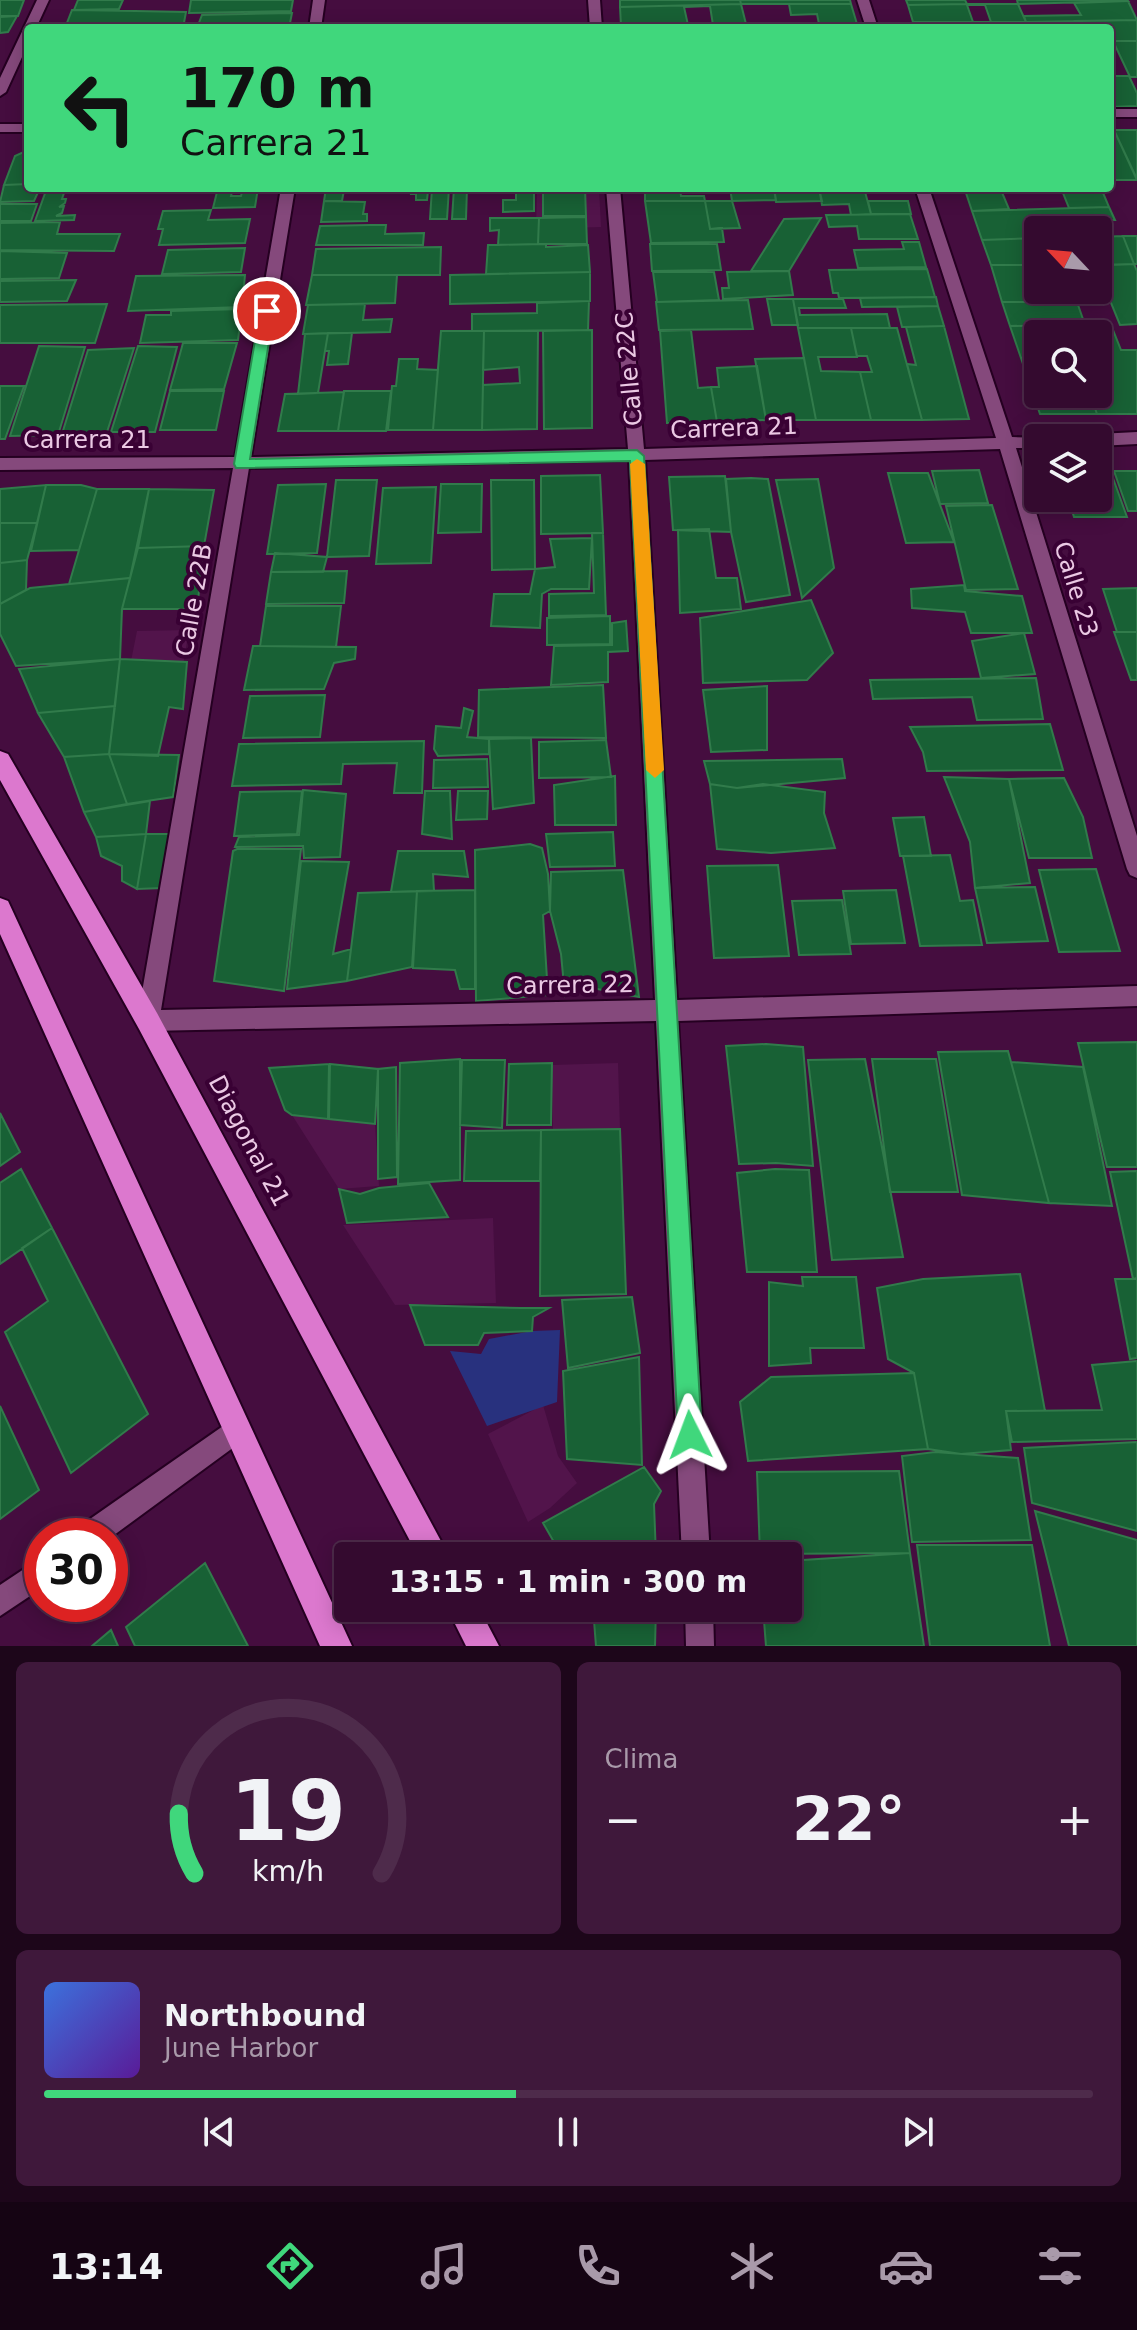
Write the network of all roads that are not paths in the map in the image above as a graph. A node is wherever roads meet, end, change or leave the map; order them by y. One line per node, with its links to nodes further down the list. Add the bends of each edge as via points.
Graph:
1 (43, 0): 5 (street)
2 (319, 0): 6 (street)
3 (594, 0): 7 (street)
4 (863, 0): 8 (street)
5 (32, 24)
6 (316, 24)
7 (596, 24)
8 (871, 24)
9 (24, 41): 10 (street)
10 (0, 92)
11 (1114, 113): 12 (street)
12 (1137, 113)
13 (0, 128): 14 (street)
14 (24, 128)
15 (287, 192): 24 (street, Calle 22B)
16 (613, 192): 22 (street, Calle 22C)
17 (923, 192): 21 (street, Calle 23)
18 (1137, 438): 19 (street)
19 (1112, 439)
20 (1024, 442): 21 (street, Carrera 21)
21 (1006, 443): 22 (street, Carrera 21); 26 (street, Calle 23)
22 (637, 456): 24 (street, Carrera 21); 29 (street, Calle 22C)
23 (0, 464): 24 (street, Carrera 21)
24 (241, 464): 30 (street, Calle 22B)
25 (0, 760): 30 (highway, Diagonal 21)
26 (1137, 869)
27 (0, 908): 31 (highway)
28 (1137, 996): 29 (street, Carrera 22)
29 (669, 1011): 30 (street, Carrera 22); 34 (street, Calle 22C)
30 (148, 1021): 33 (highway, Diagonal 21)
31 (236, 1430): 32 (street); 39 (highway)
32 (115, 1518)
33 (427, 1542)
34 (695, 1542)
35 (24, 1584): 36 (street)
36 (0, 1602)
37 (470, 1622): 40 (highway)
38 (699, 1622): 41 (street)
39 (336, 1646)
40 (483, 1646)
41 (700, 1646)

